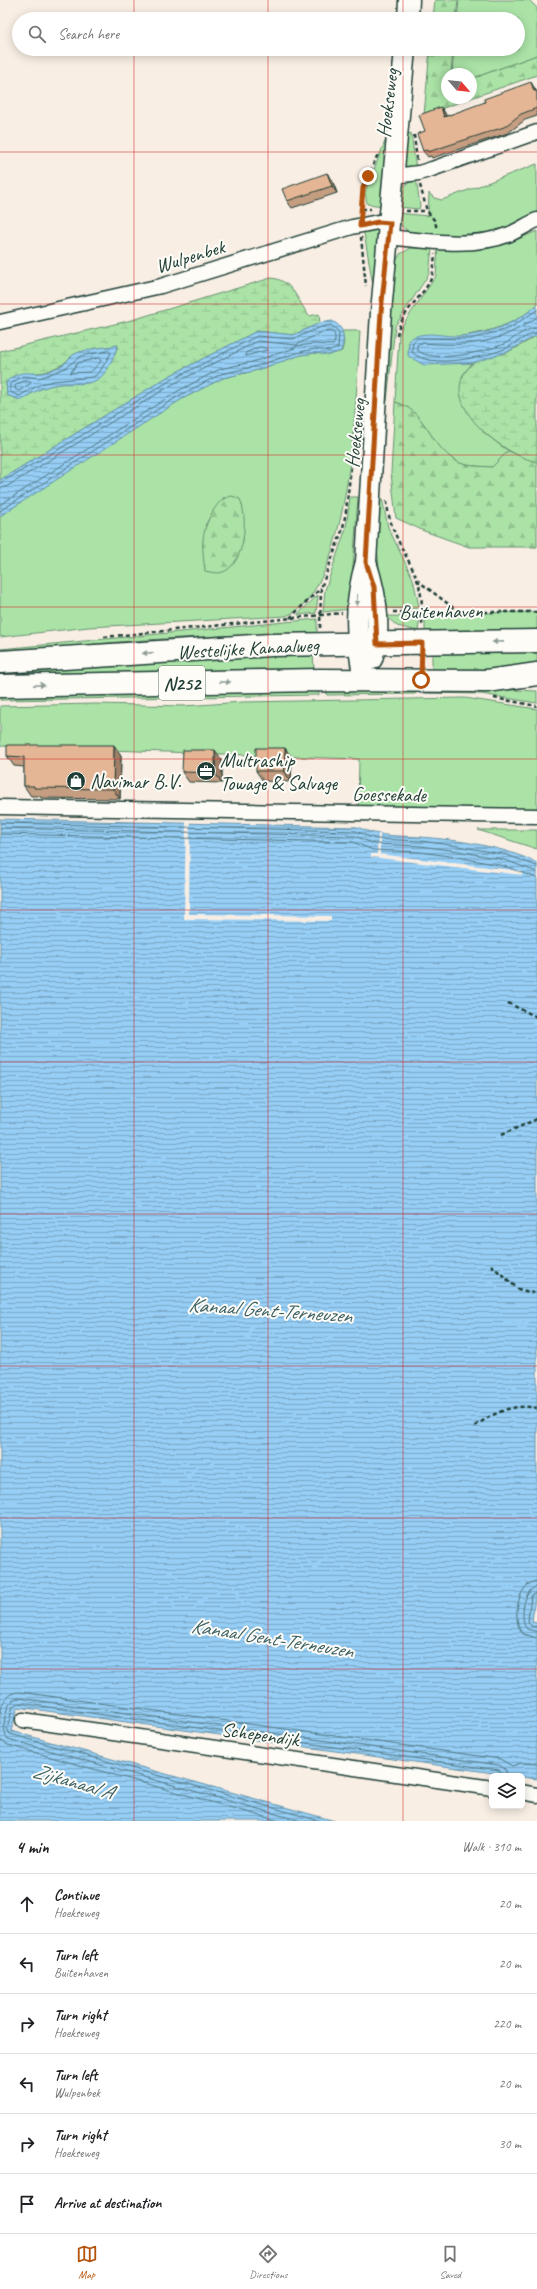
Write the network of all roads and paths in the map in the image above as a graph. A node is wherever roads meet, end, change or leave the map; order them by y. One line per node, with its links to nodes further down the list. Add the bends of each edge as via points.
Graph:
1 (409, 0): 2 (main road)
2 (408, 12)
3 (404, 56): 7 (main road, Hoekseweg)
4 (537, 132): 6 (street)
5 (380, 150): 9 (path, Hoekseweg, via 363,188)
6 (419, 173): 7 (street); 11 (path, via 427,212 435,221)
7 (394, 176): 10 (main road, Hoekseweg)
8 (537, 220): 11 (street, Wulpenbek, via 509,234 471,242)
9 (360, 226): 10 (street, Wulpenbek, via 378,222); 12 (path, Hoekseweg); 13 (street, Wulpenbek, via 161,286)
10 (389, 230): 11 (street, Wulpenbek); 17 (main road, Hoekseweg, via 381,312)
11 (436, 242): 14 (path, via 430,280 398,328)
12 (367, 293)
13 (0, 322)
14 (396, 342)
15 (358, 407): 19 (path, Hoekseweg, via 344,523)
16 (387, 494): 18 (path, via 390,519 405,558)
17 (366, 562): 22 (main road, Hoekseweg, one-way to 22, via 358,588); 23 (main road, Hoekseweg, via 374,587)
18 (417, 580): 20 (path); 21 (path)
19 (321, 588): 25 (path, Hoekseweg); 26 (path, Westelijke Kanaalweg)
20 (456, 610): 21 (path, Buitenhaven); 24 (path, Buitenhaven)
21 (422, 611): 23 (path, Buitenhaven); 29 (path)
22 (357, 612): 25 (path); 31 (main road, Hoekseweg)
23 (376, 612): 31 (main road, Hoekseweg)
24 (537, 612)
25 (320, 615): 26 (path, Westelijke Kanaalweg); 30 (path, Hoekseweg)
26 (289, 618): 27 (path, Westelijke Kanaalweg)
27 (102, 637)
28 (537, 641): 29 (main road, Buitenhaven / N252, one-way to 29)
29 (422, 643): 31 (main road, Buitenhaven / N252)
30 (319, 644): 31 (main road, Westelijke Kanaalweg / N252); 32 (main road, Westelijke Kanaalweg / N252, one-way to 32)
31 (367, 644): 34 (main road, Hoekseweg)
32 (0, 662)
33 (537, 674): 35 (main road, N252)
34 (364, 680): 35 (main road, N252); 37 (main road, Westelijke Kanaalweg / N252, one-way to 34)
35 (487, 681): 36 (main road, N252, via 506,685)
36 (537, 685)
37 (0, 686)
38 (0, 807): 39 (street, Goessekade)
39 (537, 816)
40 (508, 1003): 41 (path)
41 (537, 1017)
42 (537, 1119): 43 (path)
43 (501, 1135)
44 (491, 1265): 45 (path, via 518,1289)
45 (537, 1294)
46 (537, 1408): 47 (path, via 528,1406 504,1409)
47 (475, 1426)
48 (23, 1720): 49 (street, Schependijk)
49 (489, 1788)
50 (525, 1793): 51 (street)
51 (537, 1795)

